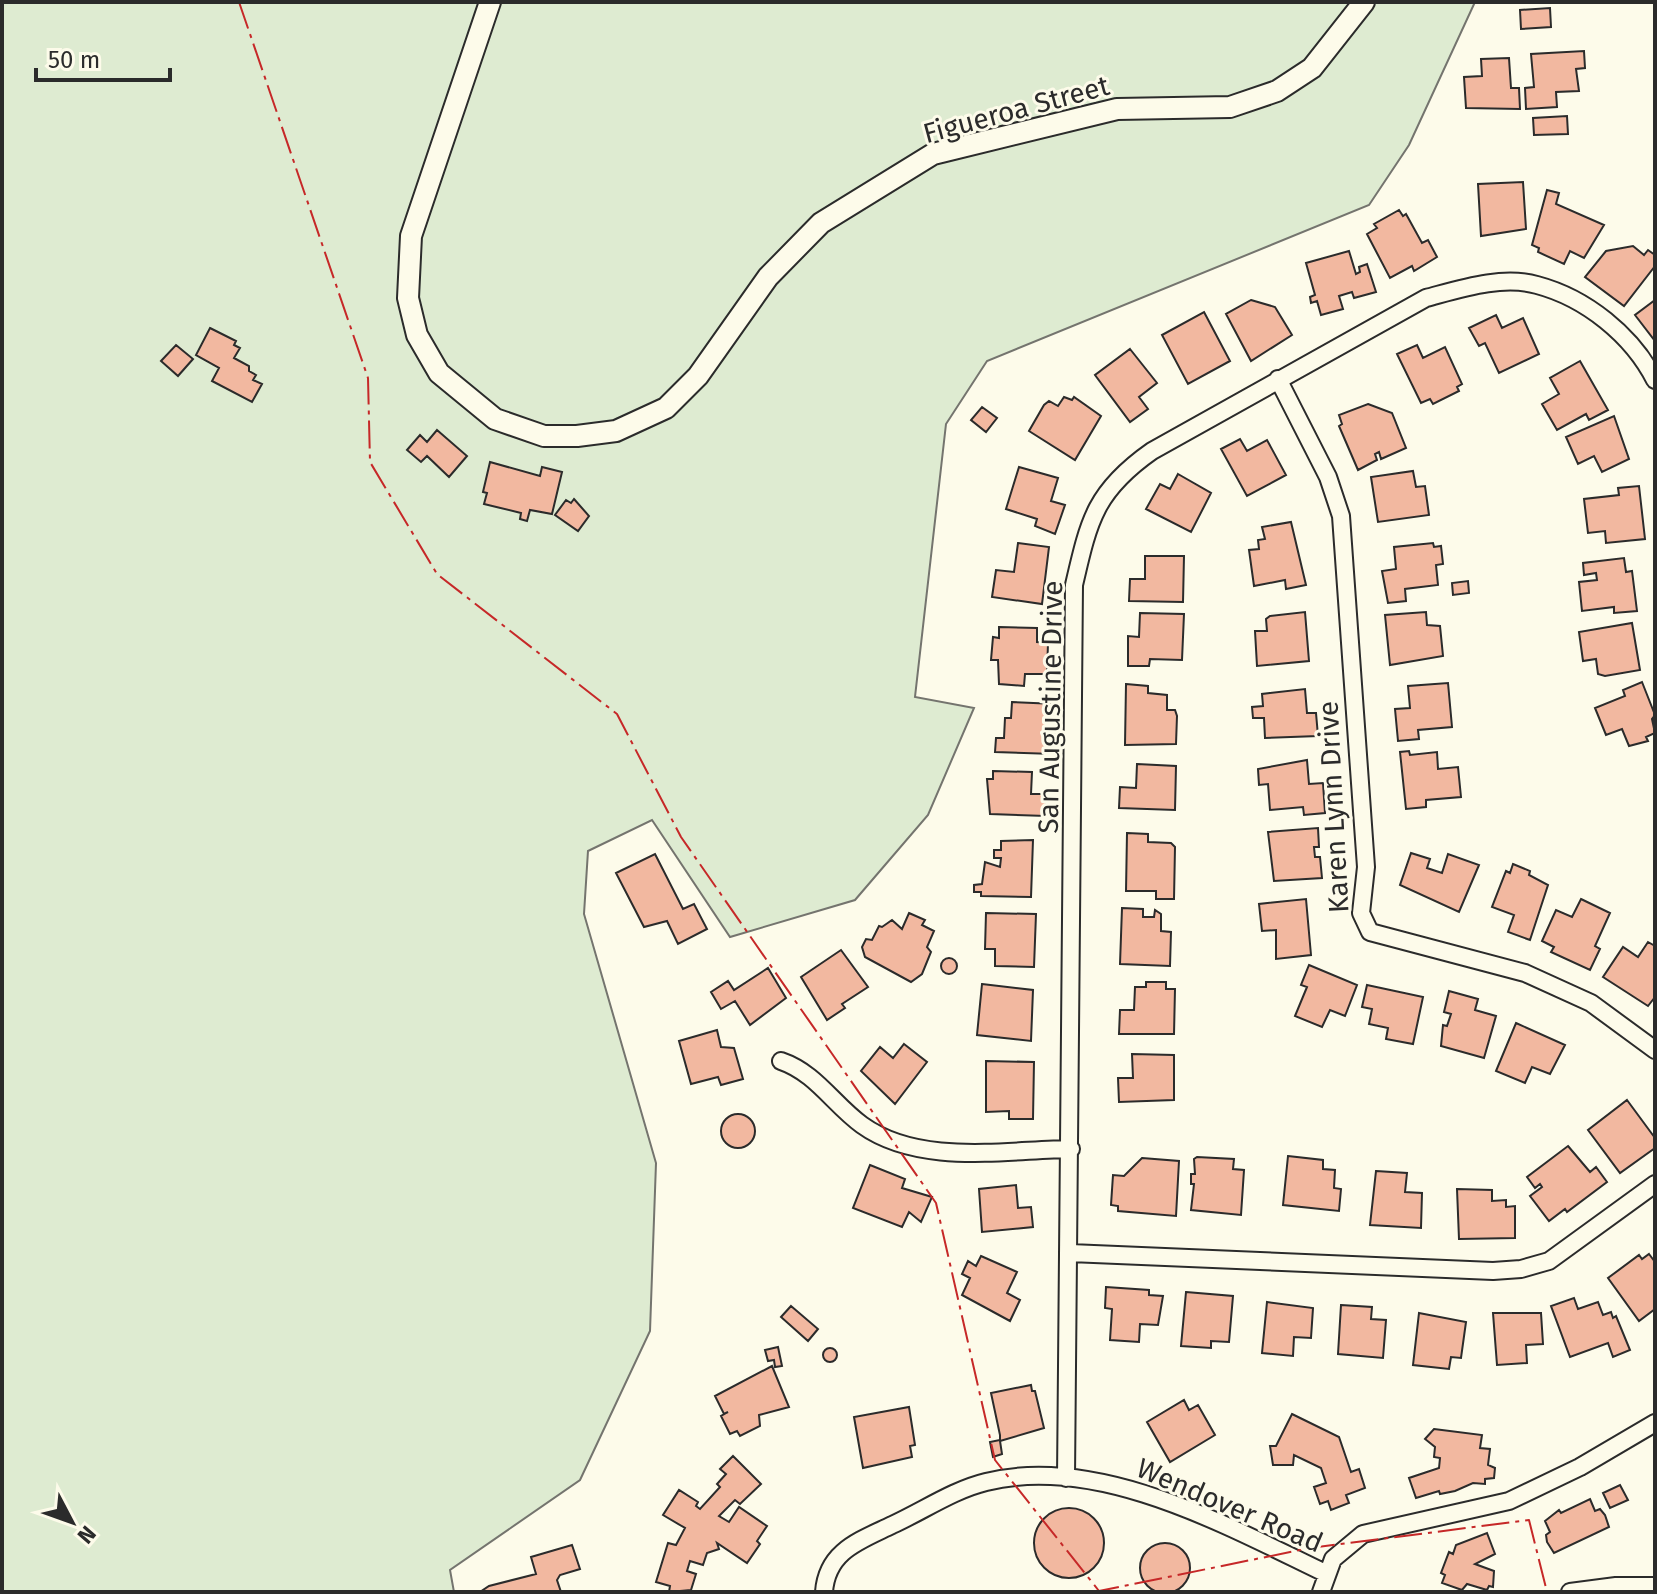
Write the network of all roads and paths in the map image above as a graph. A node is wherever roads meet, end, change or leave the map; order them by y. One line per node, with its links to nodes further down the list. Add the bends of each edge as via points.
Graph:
1 (490, 2): 2 (street, Figueroa Street, via 411,236 408,298 417,335 439,373 495,419 544,436 616,431 666,408 698,376 768,277 821,223 933,154 1117,109 1230,107 1277,91 1312,68)
2 (1364, 2)
3 (1278, 379): 4 (street, San Augustine Drive, via 1426,298 1473,285 1535,284 1587,305 1620,334); 5 (street, Karen Lynn Drive, via 1328,477 1341,516 1366,867 1364,924 1379,937 1473,957 1560,987 1602,1010); 7 (street, San Augustine Drive, via 1120,474 1093,514 1083,546 1074,585)
4 (1655, 380)
5 (1655, 1050)
6 (781, 1061): 7 (street, via 802,1068 860,1124 901,1146 934,1151)
7 (1071, 1149): 9 (street, San Augustine Drive)
8 (1655, 1184): 9 (street, via 1549,1261 1521,1269)
9 (1070, 1253): 11 (street, San Augustine Drive)
10 (1655, 1423): 12 (street, via 1509,1501 1363,1534 1348,1543)
11 (1066, 1478): 12 (street, Wendover Road, via 1149,1496); 14 (street, Wendover Road, via 984,1482 955,1494 850,1545 830,1566)
12 (1325, 1573): 15 (street)
13 (1655, 1586): 16 (street)
14 (824, 1592)
15 (1321, 1592)
16 (1570, 1592)

